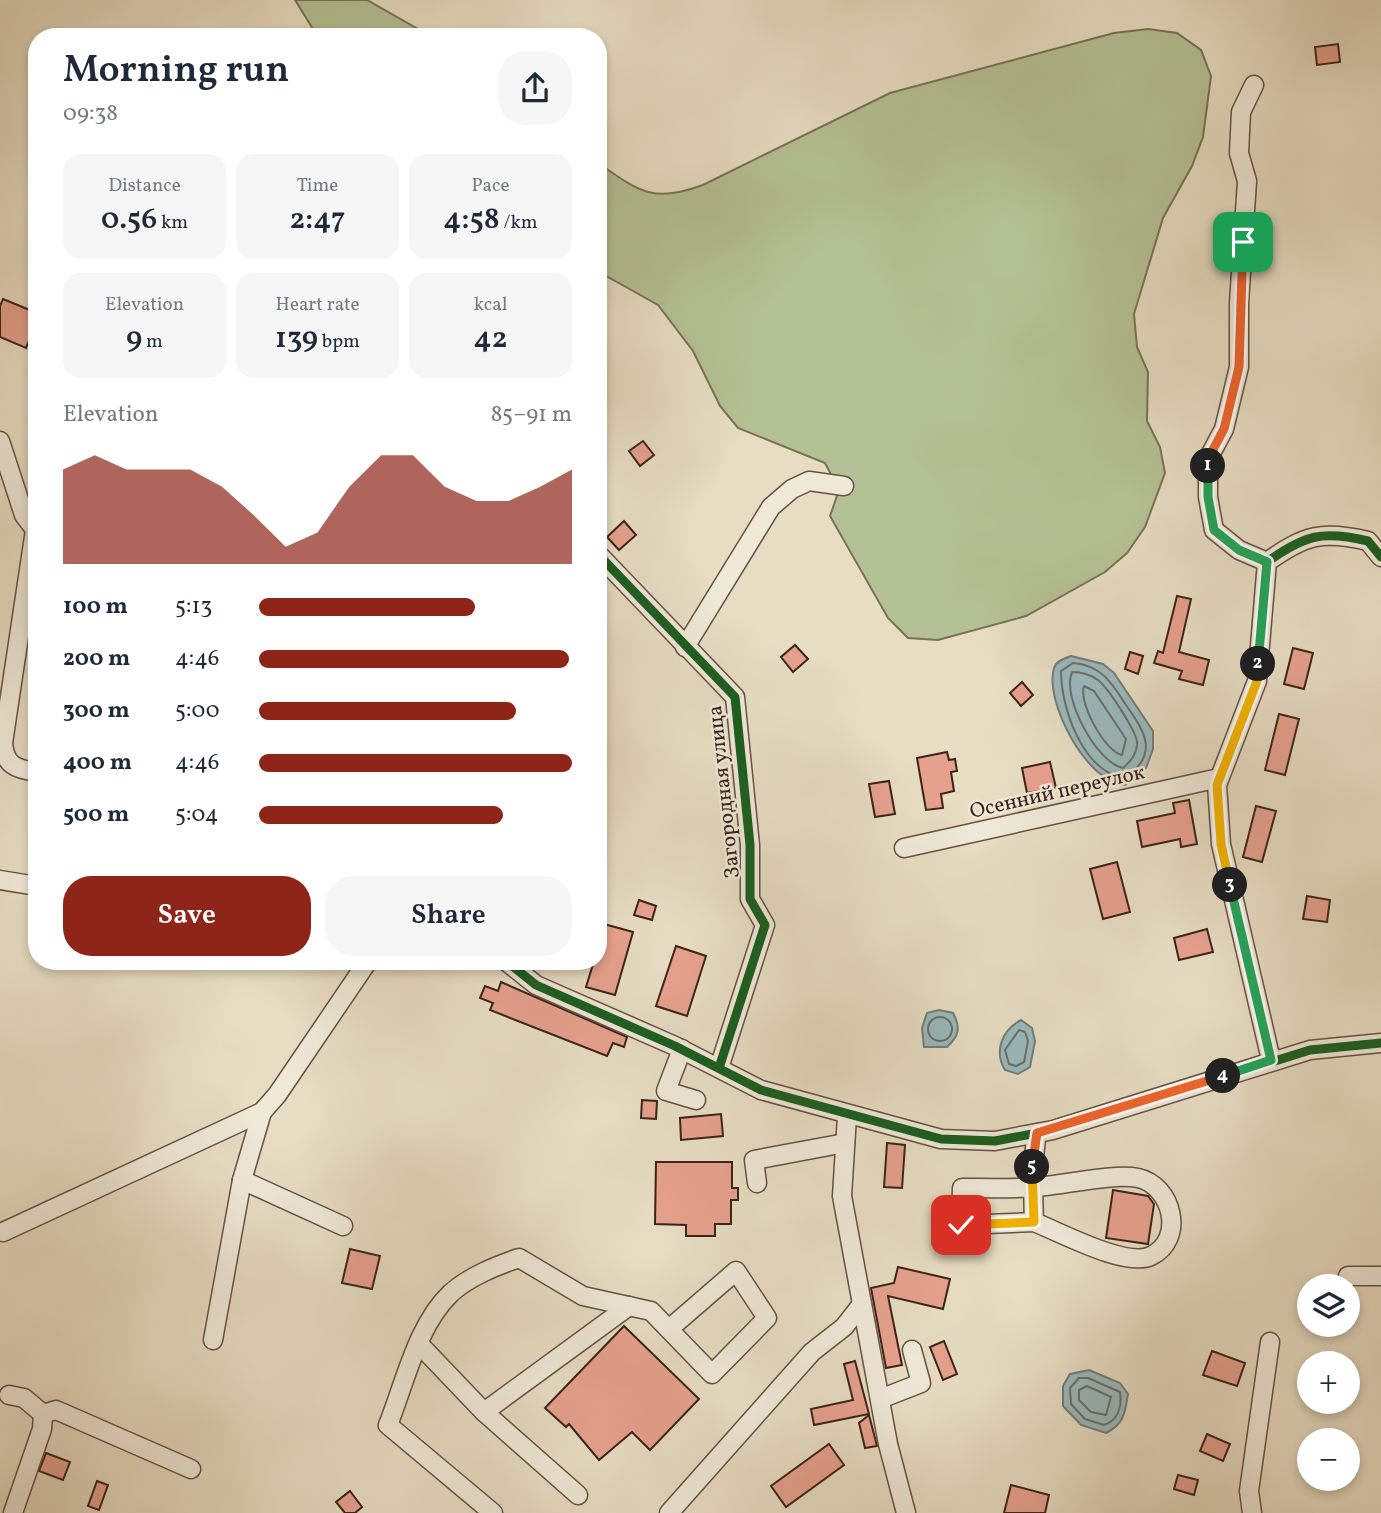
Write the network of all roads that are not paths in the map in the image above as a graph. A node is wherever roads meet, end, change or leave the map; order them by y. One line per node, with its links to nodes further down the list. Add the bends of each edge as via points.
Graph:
1 (1254, 85): 7 (street, via 1241,112 1239,153 1247,181 1239,367 1224,429 1208,459 1208,497 1214,530 1239,550)
2 (0, 440): 4 (street)
3 (844, 486): 10 (street, via 809,481 771,507)
4 (28, 521)
5 (1374, 540): 6 (street); 7 (street, via 1319,534)
6 (1381, 557)
7 (1267, 562): 12 (street, via 1257,681)
8 (607, 564): 10 (street, Загородная улица)
9 (28, 582): 11 (street, via 3,743 11,766)
10 (685, 647): 21 (street, Загородная улица, via 735,697 750,845 750,899 765,925)
11 (28, 770)
12 (1219, 778): 13 (street, Осенний переулок); 20 (street, via 1221,844)
13 (904, 848)
14 (0, 880): 15 (street)
15 (28, 885)
16 (362, 970): 23 (street)
17 (518, 970): 19 (street, via 537,985)
18 (1381, 1043): 20 (street, via 1310,1050)
19 (682, 1049): 21 (street); 22 (street, via 666,1091)
20 (1271, 1060): 25 (street)
21 (719, 1068): 24 (street, via 761,1090)
22 (696, 1100)
23 (262, 1112): 27 (street); 32 (street)
24 (847, 1116): 25 (street, via 941,1139 995,1141); 26 (street)
25 (1037, 1133): 29 (street)
26 (845, 1143): 28 (street, via 754,1160); 35 (street, via 842,1196)
27 (242, 1181): 31 (street); 38 (street)
28 (757, 1184)
29 (1033, 1188): 30 (street); 30 (street, via 962,1188 961,1225); 30 (street, via 1121,1176 1138,1178 1163,1191 1171,1224 1168,1241 1151,1256 1128,1258)
30 (1034, 1222)
31 (343, 1226)
32 (3, 1232)
33 (1360, 1276): 34 (street)
34 (1381, 1276)
35 (862, 1304): 43 (street); 50 (street)
36 (629, 1306): 37 (street, via 651,1311); 40 (street, via 583,1296 519,1258 488,1269 452,1293 430,1321); 44 (street)
37 (669, 1329): 37 (street, via 712,1374 767,1318 736,1271)
38 (213, 1340)
39 (1270, 1342): 52 (street, via 1249,1491)
40 (420, 1345): 44 (street); 49 (street, via 388,1425)
41 (912, 1350): 43 (street, via 921,1383)
42 (9, 1395): 45 (street, via 24,1398)
43 (880, 1399): 51 (street)
44 (484, 1412): 47 (street)
45 (43, 1414): 46 (street, via 56,1410 72,1415); 48 (street)
46 (191, 1469)
47 (578, 1495)
48 (13, 1513)
49 (493, 1513)
50 (669, 1513)
51 (906, 1513)
52 (1252, 1513)

